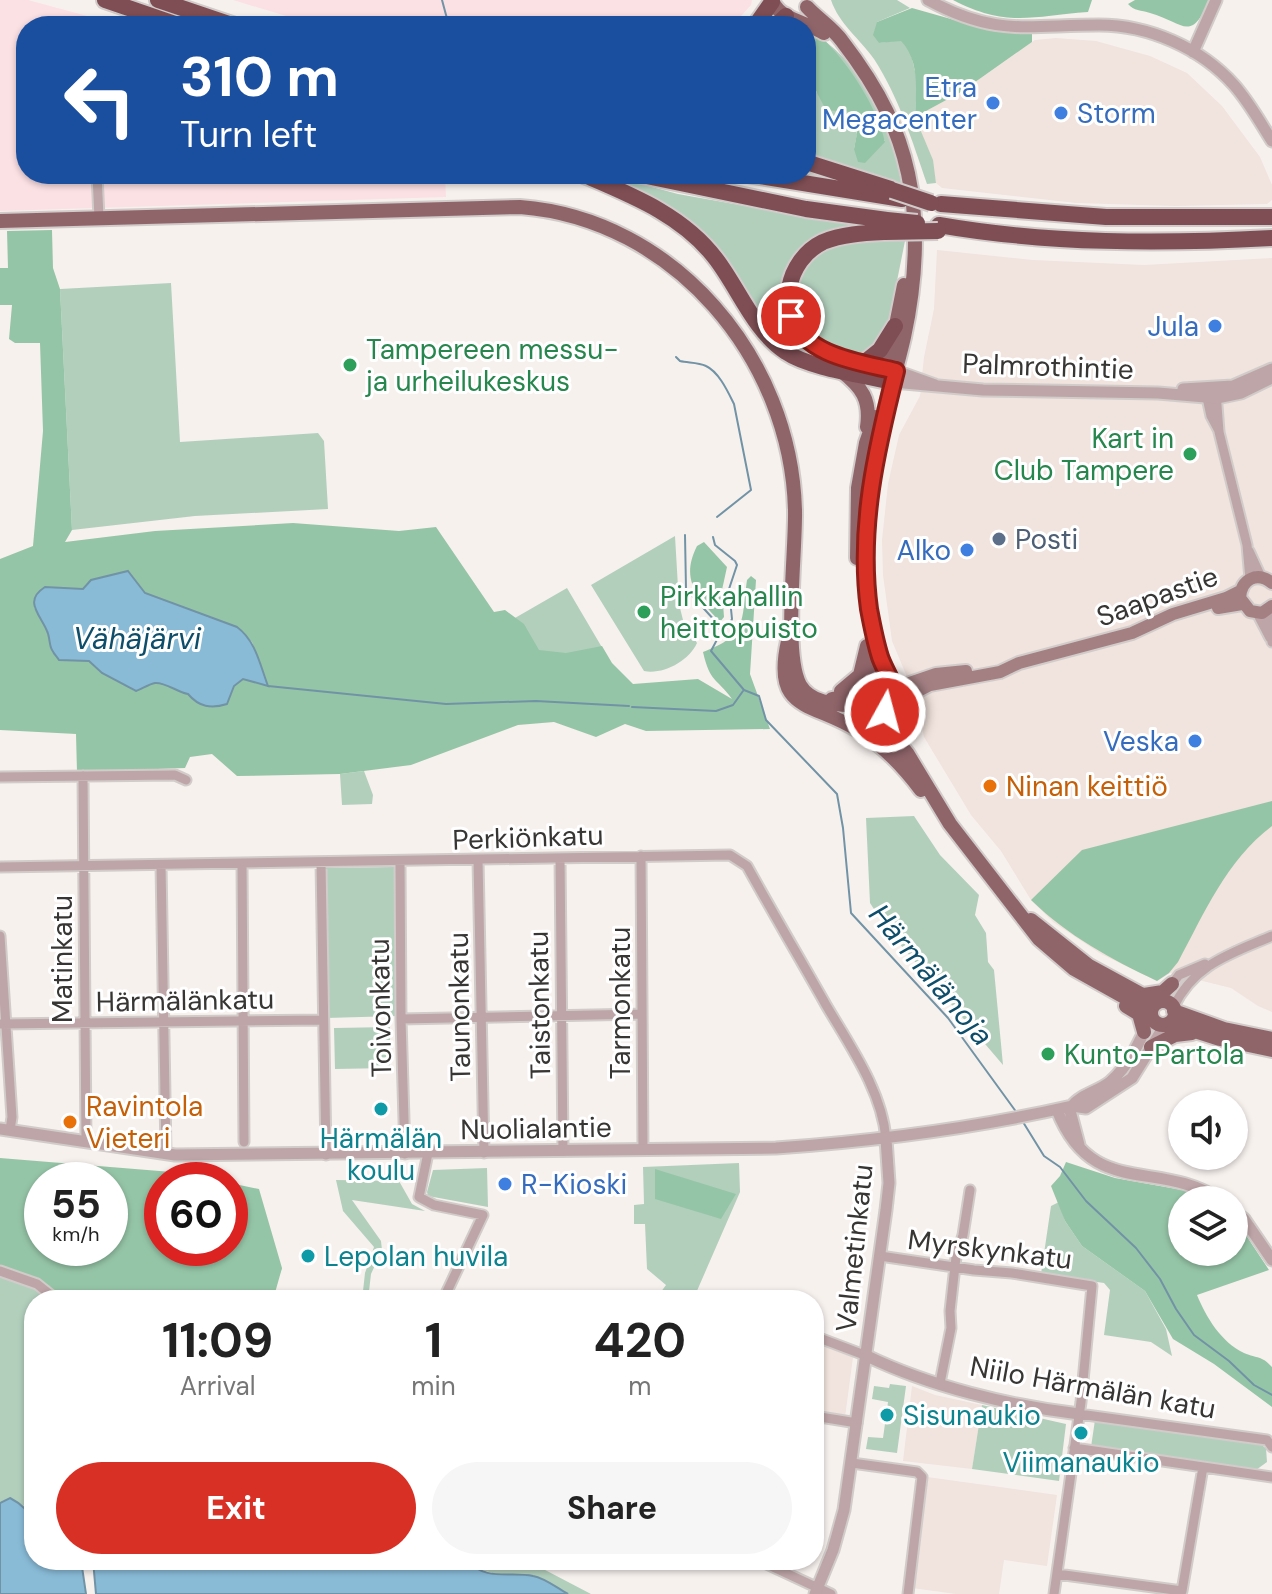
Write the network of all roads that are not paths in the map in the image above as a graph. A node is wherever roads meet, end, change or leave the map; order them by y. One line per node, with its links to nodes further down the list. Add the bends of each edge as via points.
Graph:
1 (105, 0): 6 (highway)
2 (158, 0): 7 (highway)
3 (928, 0): 10 (street, via 980,23 1142,30)
4 (1216, 0): 10 (street)
5 (808, 3): 9 (main road)
6 (152, 16)
7 (205, 16)
8 (816, 28): 9 (main road)
9 (847, 50): 23 (main road, via 887,112 903,153 913,196)
10 (1193, 52): 11 (street, via 1236,87)
11 (1272, 141)
12 (816, 166): 17 (highway)
13 (816, 183): 17 (highway)
14 (97, 184): 19 (street)
15 (606, 184): 26 (highway, via 685,228 714,256 779,347 802,360)
16 (685, 184): 21 (highway)
17 (897, 194): 18 (highway, bridge, via 936,203 1106,217)
18 (1272, 217)
19 (99, 218): 20 (main road); 35 (main road, via 520,207 579,218 641,247 689,280 720,311 768,391 794,485)
20 (0, 221)
21 (886, 226): 22 (highway, bridge, via 1107,240); 25 (highway, via 819,244 799,263 788,289 794,323 809,343)
22 (1272, 238)
23 (913, 246): 24 (main road); 28 (main road, via 910,306)
24 (895, 326): 25 (highway); 28 (main road)
25 (865, 362): 28 (highway)
26 (838, 368): 28 (highway); 31 (main road, via 866,397)
27 (1272, 369): 30 (street, Palmrothintie)
28 (890, 376): 30 (street, Palmrothintie, via 1006,391); 31 (main road); 40 (main road, via 872,471 866,551)
29 (1272, 378): 30 (street, Palmrothintie, via 1241,393)
30 (1212, 394): 32 (street, via 1247,545)
31 (866, 443): 36 (main road, via 856,525)
32 (1261, 580): 33 (main road)
33 (1241, 597): 34 (main road, via 1250,611); 40 (main road, Saapastie, via 1126,641)
34 (1265, 610): 37 (street, via 1262,626)
35 (792, 625): 39 (main road, via 797,678 804,691); 44 (main road, via 784,664 792,695 881,747)
36 (869, 638): 38 (main road, via 875,664); 39 (main road, via 864,667 855,682)
37 (1272, 641)
38 (869, 684): 39 (main road, via 842,698); 40 (main road); 40 (main road, via 862,697)
39 (818, 698): 40 (main road, via 835,705)
40 (885, 700): 44 (main road, via 907,753)
41 (83, 776): 42 (street); 43 (street, via 175,775); 53 (street, Matinkatu)
42 (0, 777)
43 (186, 780)
44 (943, 813): 54 (main road)
45 (641, 856): 46 (street, Perkiönkatu); 62 (street, Tarmonkatu); 78 (street, Perkiönkatu, via 730,855 747,866 867,1079)
46 (560, 858): 47 (street, Perkiönkatu); 63 (street, Taistonkatu)
47 (478, 860): 48 (street, Perkiönkatu); 64 (street, Taunonkatu)
48 (400, 862): 49 (street, Perkiönkatu); 65 (street, Toivonkatu)
49 (321, 863): 50 (street, Perkiönkatu); 66 (street)
50 (242, 864): 51 (street, Perkiönkatu); 68 (street)
51 (161, 865): 53 (street, Perkiönkatu); 67 (street)
52 (0, 867): 53 (street, Perkiönkatu)
53 (84, 867): 69 (street, Matinkatu)
54 (1018, 910): 59 (main road, via 1056,954); 60 (main road, via 1089,966)
55 (0, 936): 70 (street)
56 (1272, 936): 57 (street)
57 (1213, 963): 58 (street, via 1185,972); 61 (street, via 1191,978)
58 (1172, 984): 60 (main road, via 1163,992); 61 (street)
59 (1112, 992): 61 (main road); 71 (main road, via 1139,1014)
60 (1141, 995): 61 (main road)
61 (1164, 1011): 71 (street, Nuolialantie); 72 (main road); 73 (main road, via 1184,1009 1221,1023 1224,1029); 74 (street, Nuolialantie)
62 (642, 1014): 63 (street); 81 (street, Tarmonkatu)
63 (560, 1015): 64 (street); 82 (street, Taistonkatu)
64 (482, 1018): 65 (street); 84 (street, Taunonkatu)
65 (401, 1019): 86 (street, Toivonkatu)
66 (323, 1020): 68 (street, Härmälänkatu); 87 (street)
67 (165, 1021): 68 (street, Härmälänkatu); 69 (street, Härmälänkatu); 85 (street)
68 (244, 1021): 80 (street)
69 (84, 1023): 70 (street, Härmälänkatu); 79 (street, Matinkatu)
70 (3, 1024): 77 (street, via 12,1117)
71 (1144, 1032): 76 (street, Nuolialantie, via 1116,1076)
72 (1197, 1033): 74 (main road, via 1175,1035); 75 (main road)
73 (1272, 1039)
74 (1151, 1047): 76 (street, Nuolialantie, via 1127,1083 1086,1108)
75 (1272, 1050)
76 (1066, 1108): 78 (street, Nuolialantie); 88 (street, via 1065,1127 1090,1159 1104,1167)
77 (5, 1130): 79 (street, Nuolialantie)
78 (886, 1139): 81 (street, Nuolialantie, via 776,1148); 91 (street, Valmetinkatu, via 889,1183)
79 (86, 1141): 85 (street, Nuolialantie)
80 (244, 1142)
81 (643, 1150): 82 (street, Nuolialantie)
82 (563, 1151): 84 (street, Nuolialantie)
83 (428, 1153): 84 (street, Nuolialantie); 86 (street, Nuolialantie); 96 (street, via 419,1197 483,1215)
84 (484, 1153)
85 (166, 1154): 87 (street, Nuolialantie)
86 (405, 1154): 87 (street, Nuolialantie)
87 (326, 1155)
88 (1194, 1186)
89 (970, 1190): 93 (street)
90 (1248, 1225): 92 (street)
91 (880, 1256): 93 (street, Myrskynkatu); 98 (street, Valmetinkatu)
92 (1272, 1260)
93 (956, 1267): 99 (street); 100 (street, Myrskynkatu, via 1092,1286)
94 (0, 1271): 95 (street)
95 (44, 1290)
96 (448, 1290)
97 (824, 1340): 98 (street)
98 (867, 1356): 99 (street, Niilo Härmälän katu); 102 (street, Valmetinkatu)
99 (940, 1383): 100 (street, Niilo Härmälän katu)
100 (1079, 1414): 103 (street, Niilo Härmälän katu); 104 (street)
101 (824, 1418): 102 (street)
102 (857, 1423): 105 (street, Valmetinkatu)
103 (1270, 1444)
104 (1074, 1448): 107 (street); 110 (street)
105 (852, 1463): 111 (street, Valmetinkatu, via 837,1537); 113 (street, via 922,1477)
106 (1272, 1466): 108 (street)
107 (1203, 1467): 108 (street); 110 (street, via 1182,1591)
108 (1267, 1476)
109 (776, 1570): 111 (street)
110 (1057, 1574): 114 (street)
111 (816, 1592): 112 (street)
112 (831, 1594)
113 (908, 1594)
114 (1054, 1594)

